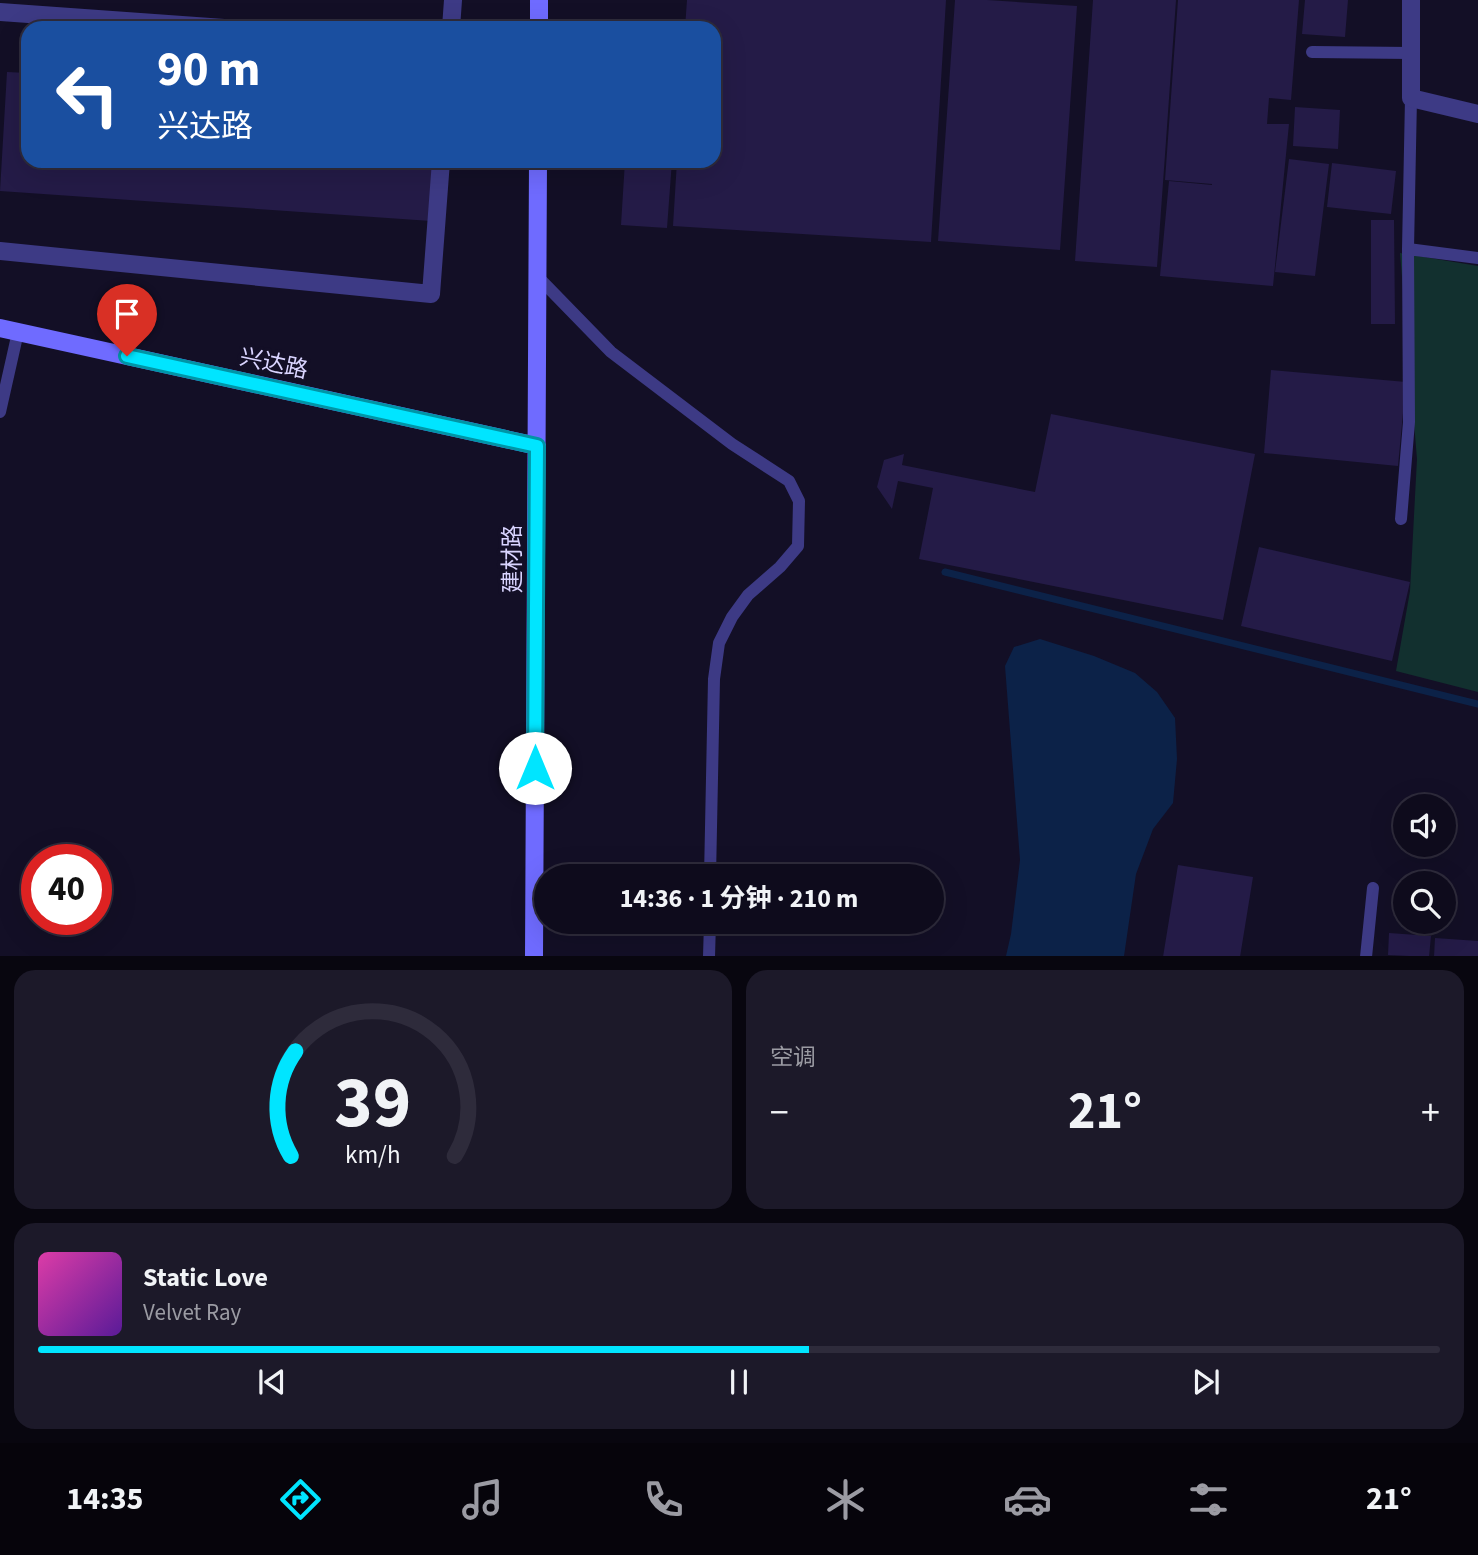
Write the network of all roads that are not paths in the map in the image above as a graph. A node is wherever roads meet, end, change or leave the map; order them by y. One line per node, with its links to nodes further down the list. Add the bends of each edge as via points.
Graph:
1 (453, 0): 6 (street)
2 (539, 0): 7 (street)
3 (1412, 0): 9 (street)
4 (0, 12): 5 (street)
5 (126, 21)
6 (452, 21)
7 (538, 21)
8 (1312, 52): 9 (lane)
9 (1411, 53): 10 (street)
10 (1411, 98): 11 (street); 14 (lane)
11 (1478, 114)
12 (440, 168): 15 (street, via 431,294)
13 (538, 168): 17 (street, 建材路)
14 (1408, 249): 16 (lane); 21 (lane, via 1409,422)
15 (0, 251)
16 (1478, 258)
17 (537, 276): 20 (street, 建材路); 22 (lane, via 611,352 789,481 799,501 798,546 748,596 719,643 713,679)
18 (9, 330): 19 (lane); 20 (street, 兴达路)
19 (0, 412)
20 (537, 446): 25 (street, 建材路)
21 (1401, 519)
22 (710, 864)
23 (1373, 888): 27 (lane)
24 (709, 934): 26 (lane)
25 (534, 956)
26 (709, 956)
27 (1366, 956)

